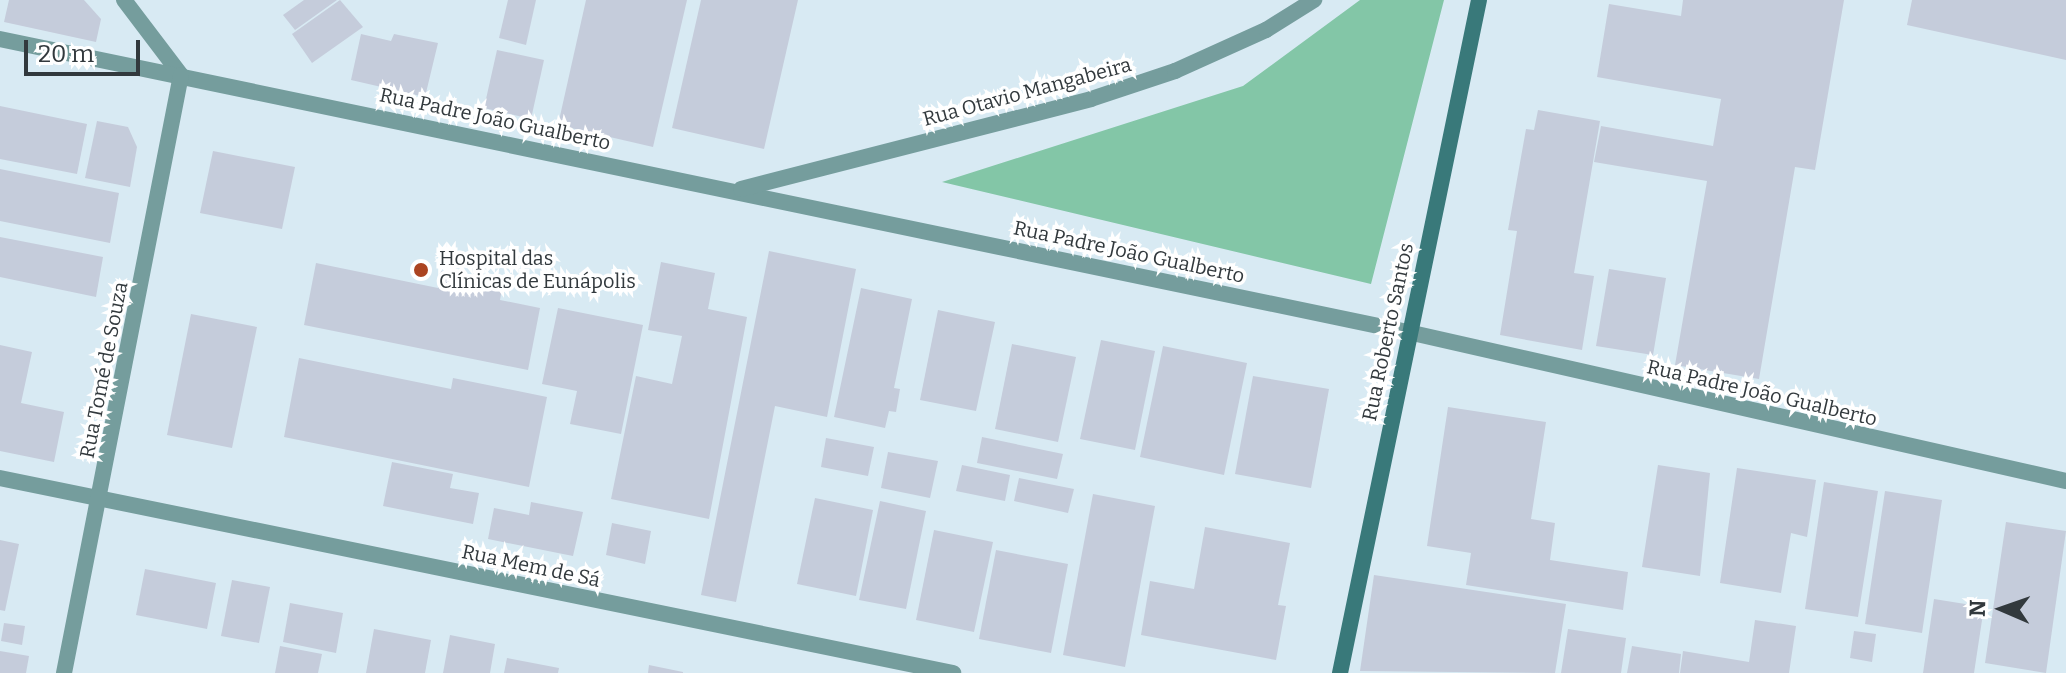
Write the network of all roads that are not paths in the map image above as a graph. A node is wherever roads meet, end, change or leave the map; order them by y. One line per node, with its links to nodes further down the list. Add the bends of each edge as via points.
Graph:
1 (124, 0): 5 (street)
2 (1314, 0): 6 (street, Rua Otavio Mangabeira, via 1266,30 1175,71 1091,99)
3 (1479, 0): 7 (main road, Rua Roberto Santos)
4 (0, 39): 5 (street, Rua Padre João Gualberto)
5 (181, 75): 6 (street, Rua Padre João Gualberto); 10 (street, Rua Tomé de Souza)
6 (737, 190): 7 (street, Rua Padre João Gualberto)
7 (1408, 332): 9 (street, Rua Padre João Gualberto); 13 (main road, Rua Roberto Santos)
8 (0, 478): 10 (street, Rua Mem de Sá)
9 (2066, 481)
10 (100, 499): 11 (street, Rua Tomé de Souza); 12 (street, Rua Mem de Sá)
11 (64, 673)
12 (953, 673)
13 (1340, 673)

